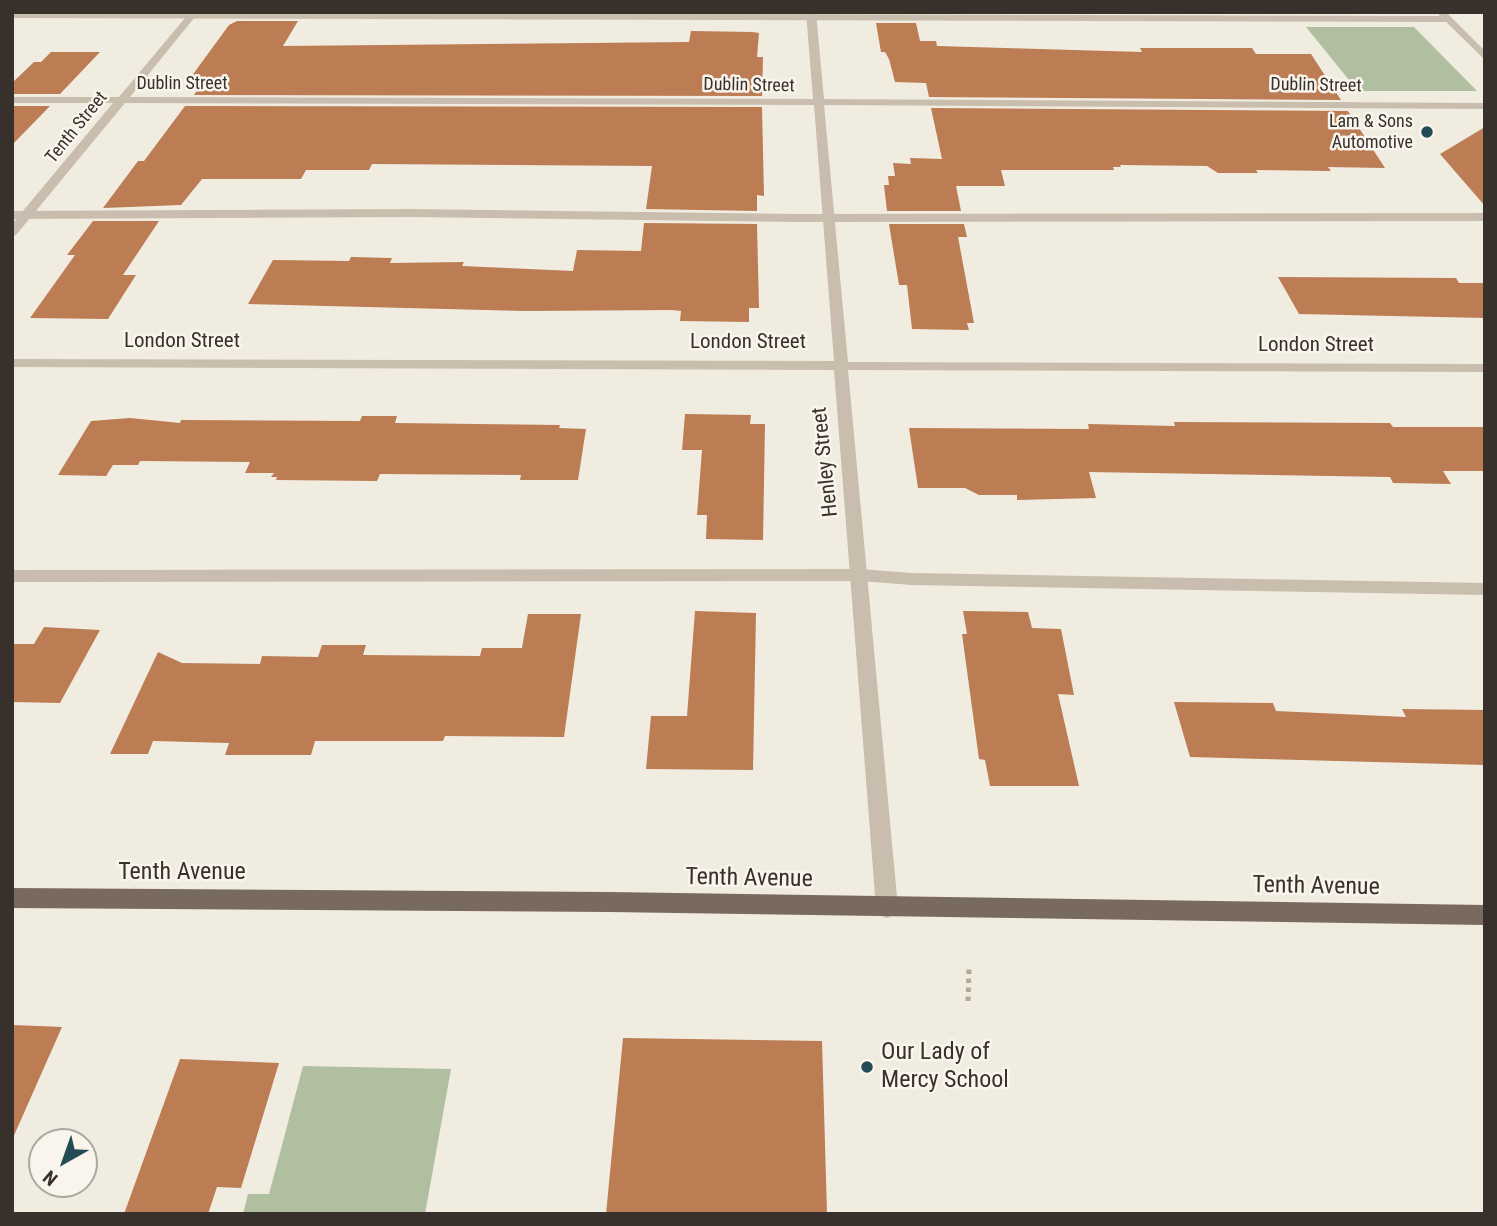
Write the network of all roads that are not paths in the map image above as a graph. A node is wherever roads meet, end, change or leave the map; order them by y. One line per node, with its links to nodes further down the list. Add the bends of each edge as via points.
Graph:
1 (193, 14): 2 (street); 3 (street); 7 (street, Tenth Street)
2 (811, 14): 4 (street); 8 (street, Henley Street)
3 (12, 15)
4 (1443, 15): 5 (street)
5 (1485, 57)
6 (12, 100): 7 (street, Dublin Street)
7 (122, 100): 8 (street, Dublin Street); 11 (street, Tenth Street)
8 (818, 104): 9 (street, Dublin Street); 12 (street, Henley Street)
9 (1485, 106)
10 (12, 215): 11 (street)
11 (26, 216): 12 (street); 14 (street, Tenth Street)
12 (827, 217): 13 (street); 16 (street, Henley Street)
13 (1485, 217)
14 (12, 232)
15 (12, 363): 16 (street, London Street)
16 (840, 364): 17 (street, London Street); 18 (street, Henley Street)
17 (1485, 368)
18 (860, 575): 19 (street); 20 (street); 22 (street, Henley Street)
19 (12, 576)
20 (1485, 590)
21 (12, 898): 22 (main road, Tenth Avenue)
22 (887, 908): 23 (main road, Tenth Avenue)
23 (1485, 915)

